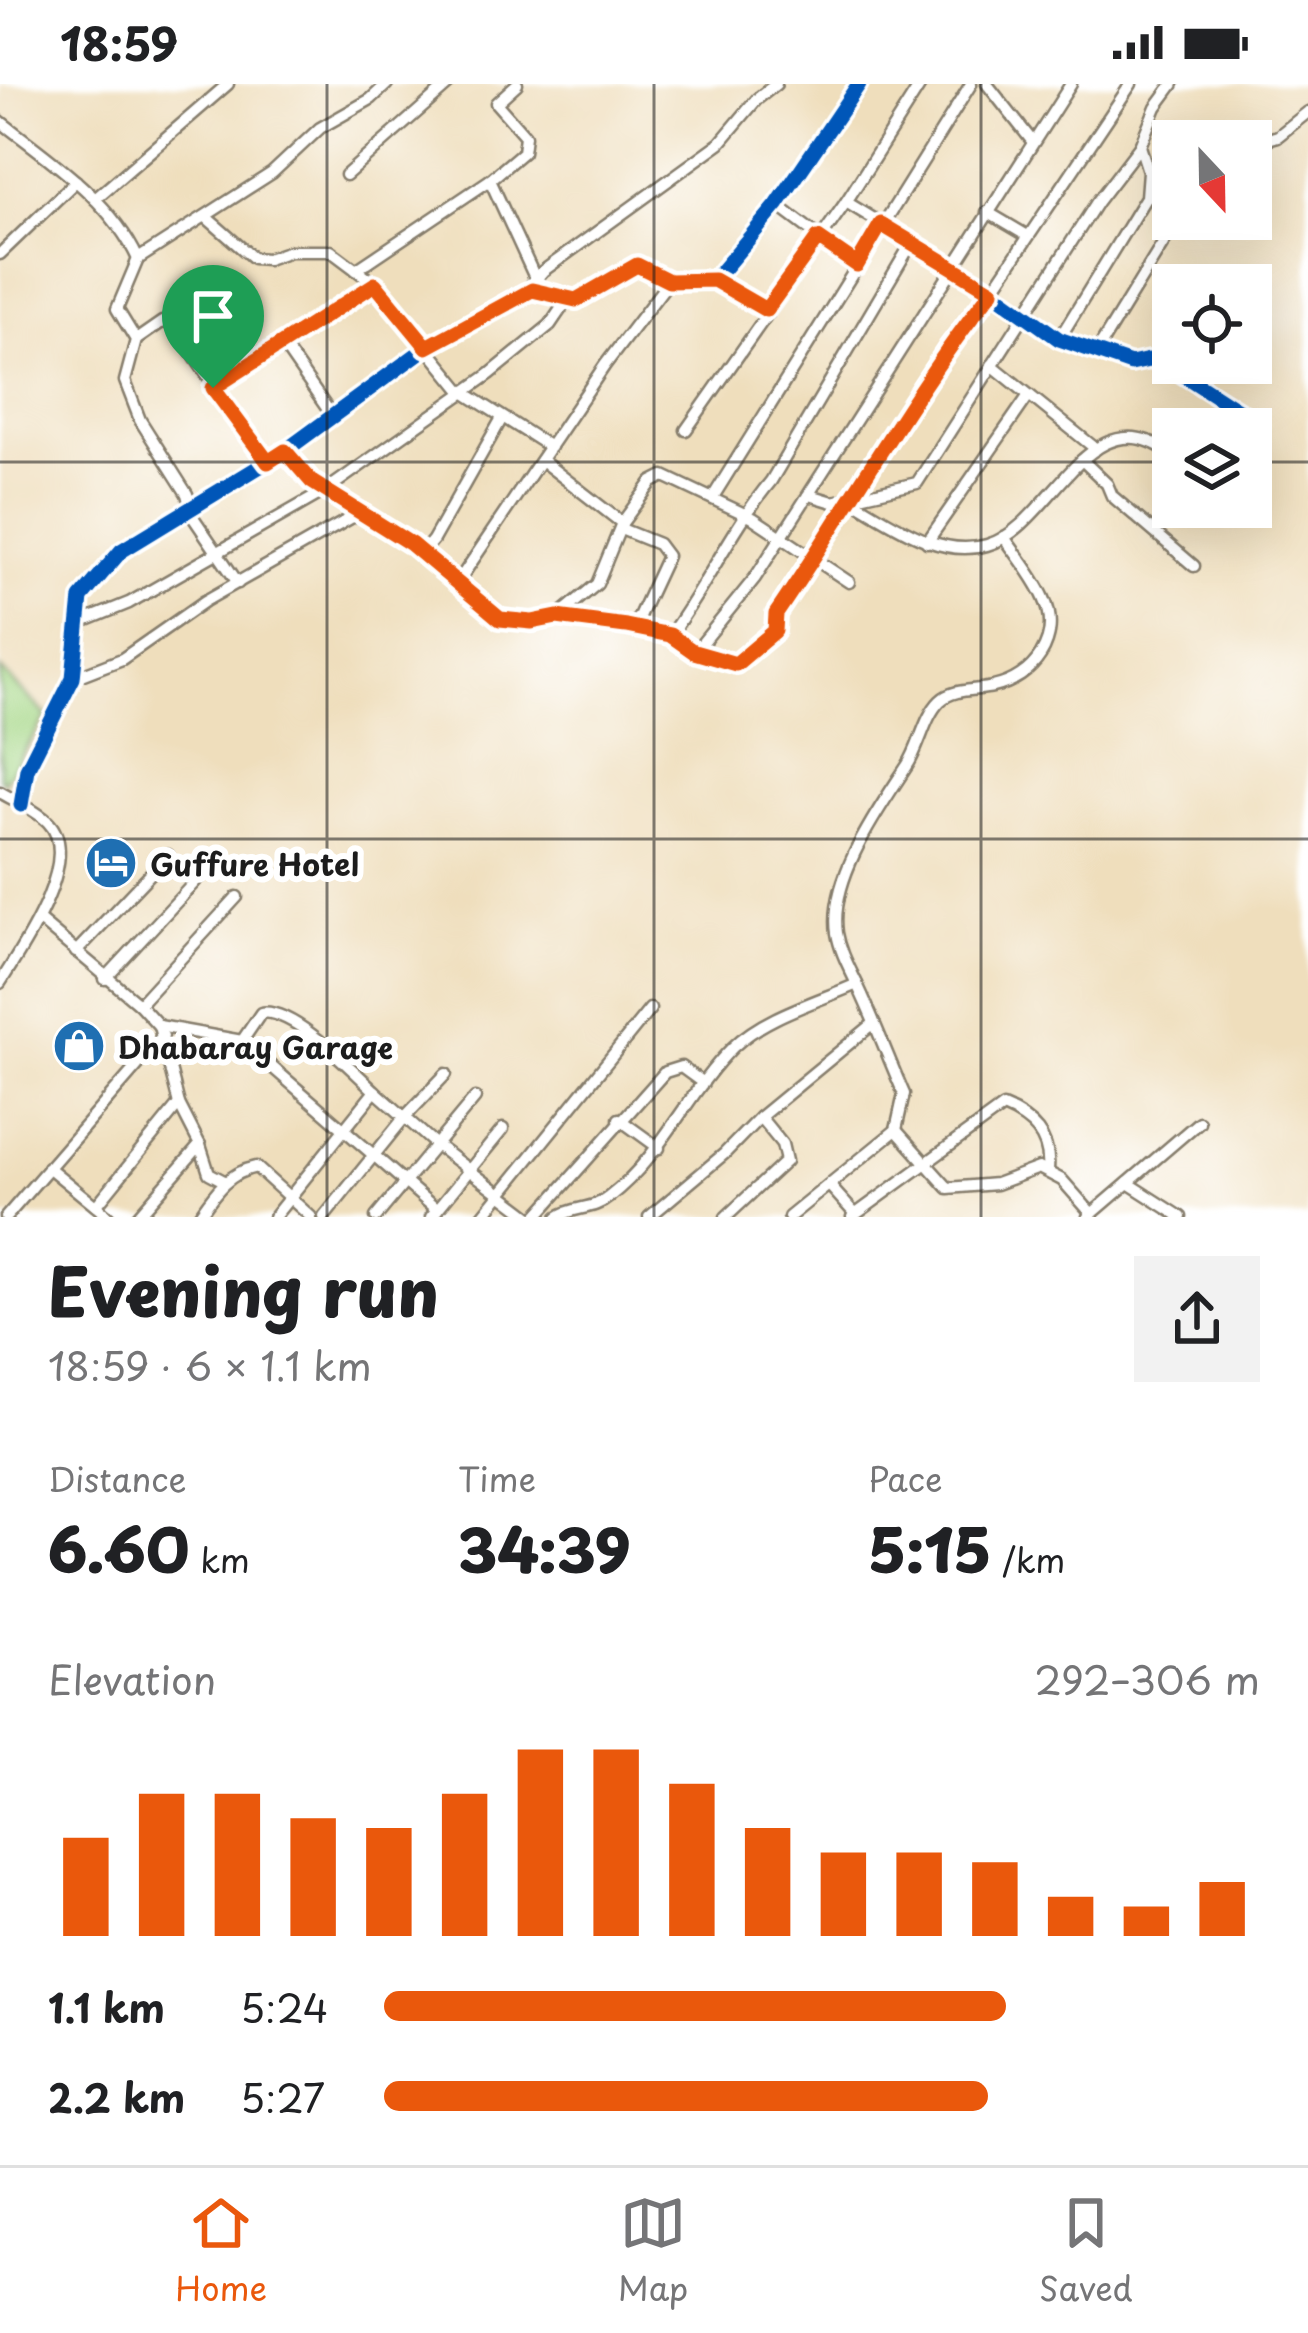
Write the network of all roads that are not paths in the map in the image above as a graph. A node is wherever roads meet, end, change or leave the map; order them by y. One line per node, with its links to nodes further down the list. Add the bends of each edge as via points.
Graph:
1 (228, 84): 21 (street)
2 (387, 84): 25 (street)
3 (449, 84): 18 (street)
4 (517, 84): 19 (street, via 496,103 525,136 523,152)
5 (776, 84): 36 (street, via 720,143)
6 (859, 84): 23 (street)
7 (921, 84): 22 (street)
8 (970, 84): 26 (street)
9 (987, 84): 16 (street)
10 (1071, 84): 16 (street)
11 (1131, 84): 27 (street)
12 (1174, 84): 17 (street)
13 (1308, 112): 15 (street)
14 (0, 122): 20 (street)
15 (1272, 138)
16 (1032, 141): 24 (street)
17 (1140, 146): 44 (street); 45 (street, via 1146,197)
18 (346, 175)
19 (490, 180): 35 (street); 36 (street)
20 (76, 181): 21 (street); 31 (street)
21 (95, 199): 32 (street)
22 (846, 202): 26 (street); 28 (street)
23 (777, 205): 28 (street); 37 (street)
24 (987, 212): 27 (street); 34 (street)
25 (206, 217): 32 (street); 35 (street, via 253,258 323,249)
26 (881, 224): 30 (street); 33 (street)
27 (1026, 235): 40 (street)
28 (818, 238): 33 (street); 43 (street)
29 (1165, 240): 49 (street)
30 (911, 244): 34 (street); 71 (street, via 771,481)
31 (0, 254)
32 (138, 259): 46 (street, via 117,308)
33 (857, 265): 67 (street)
34 (955, 266): 40 (street); 66 (street)
35 (356, 270): 39 (street)
36 (536, 280): 41 (street)
37 (714, 280): 38 (street); 43 (street)
38 (669, 281): 42 (street, via 637,265); 59 (street)
39 (375, 284): 47 (street); 48 (street)
40 (992, 291): 44 (street); 68 (street)
41 (525, 292): 42 (street); 48 (street)
42 (567, 300): 52 (street, via 550,325)
43 (766, 310): 57 (street)
44 (1022, 316): 45 (street); 50 (street)
45 (1059, 339): 49 (street)
46 (136, 340): 51 (street, via 167,322); 69 (street, via 125,381)
47 (283, 345): 51 (street); 55 (street)
48 (427, 347): 52 (street); 55 (street)
49 (1097, 351): 54 (street, via 1131,364 1168,365)
50 (992, 365): 53 (street); 68 (street, via 917,483)
51 (213, 388): 64 (street)
52 (462, 391): 56 (street); 65 (street)
53 (1029, 395): 60 (street); 75 (street)
54 (1234, 408)
55 (333, 417): 61 (street)
56 (502, 418): 59 (street); 77 (street)
57 (686, 430)
58 (1152, 443): 60 (street, via 1127,438)
59 (550, 447): 62 (street)
60 (1096, 449): 63 (street)
61 (285, 451): 64 (street); 65 (street)
62 (541, 460): 72 (street); 82 (street)
63 (1082, 460): 74 (street, via 1030,521); 79 (street)
64 (268, 462): 69 (street)
65 (325, 490): 70 (street); 76 (street)
66 (810, 496): 68 (street); 73 (street)
67 (713, 497): 71 (street); 72 (street, via 661,476)
68 (850, 500): 75 (street); 78 (street)
69 (189, 506): 76 (street); 84 (street, via 110,562 81,598)
70 (363, 511): 77 (street); 81 (street)
71 (744, 513): 73 (street); 86 (street)
72 (621, 526): 83 (street, via 592,591); 85 (street, via 668,556)
73 (783, 536): 78 (street); 87 (street)
74 (1004, 537): 75 (street, via 966,547); 98 (street, via 1046,602 1047,644 1018,677 940,700 875,809 836,922)
75 (928, 542)
76 (216, 550): 81 (street); 84 (street)
77 (422, 553): 82 (street)
78 (814, 558): 80 (street); 87 (street, via 776,614 775,631 748,657 728,664)
79 (1194, 566)
80 (849, 582)
81 (238, 583): 88 (street, via 122,659)
82 (456, 584): 83 (street, via 500,619)
83 (557, 617): 85 (street)
84 (77, 624): 88 (street)
85 (634, 627): 86 (street)
86 (670, 635): 87 (street)
87 (694, 652)
88 (73, 678): 90 (street, via 27,770)
89 (0, 792): 90 (street)
90 (20, 805): 94 (street, via 49,823 58,842)
91 (168, 855): 95 (street)
92 (205, 871): 96 (street)
93 (237, 897): 99 (street)
94 (39, 920): 95 (street); 97 (street)
95 (76, 952): 96 (street)
96 (105, 979): 99 (street)
97 (0, 983)
98 (857, 984): 101 (street); 105 (street, via 761,1026)
99 (139, 1004): 102 (street)
100 (650, 1009): 128 (street)
101 (873, 1024): 109 (street); 114 (street, via 904,1094)
102 (161, 1031): 103 (street); 108 (street); 121 (street)
103 (242, 1041): 106 (street, via 261,1012 275,1012); 115 (street)
104 (446, 1074): 110 (street)
105 (703, 1083): 111 (street, via 670,1068); 118 (street)
106 (375, 1090): 110 (street); 115 (street)
107 (476, 1099): 117 (street)
108 (178, 1104): 116 (street); 130 (street)
109 (760, 1117): 133 (street); 146 (street, via 786,1161)
110 (404, 1118): 117 (street); 119 (street)
111 (619, 1120): 118 (street); 144 (street)
112 (1199, 1122): 126 (street)
113 (503, 1129): 122 (street)
114 (896, 1130): 120 (street); 127 (street)
115 (343, 1131): 119 (street); 129 (street)
116 (200, 1144): 124 (street, via 209,1173); 137 (street)
117 (436, 1145): 122 (street); 125 (street)
118 (659, 1148): 145 (street, via 604,1202)
119 (373, 1155): 125 (street); 141 (street)
120 (923, 1163): 123 (street, via 955,1190); 123 (street, via 1003,1107 1044,1135); 134 (street)
121 (48, 1167): 130 (street); 135 (street)
122 (470, 1169): 128 (street); 131 (street)
123 (1048, 1170): 132 (street)
124 (224, 1181): 129 (street, via 256,1168); 138 (street)
125 (404, 1184): 131 (street); 142 (street)
126 (1128, 1184): 132 (street); 148 (street)
127 (829, 1185): 134 (street); 147 (street)
128 (500, 1193): 143 (street); 144 (street)
129 (290, 1198): 139 (street); 140 (street)
130 (96, 1206): 136 (street)
131 (434, 1214)
132 (1090, 1215)
133 (654, 1216)
134 (853, 1216)
135 (6, 1217)
136 (109, 1217)
137 (137, 1217)
138 (198, 1217)
139 (274, 1217)
140 (311, 1217)
141 (325, 1217)
142 (376, 1217)
143 (482, 1217)
144 (534, 1217)
145 (558, 1217)
146 (726, 1217)
147 (789, 1217)
148 (1181, 1217)

